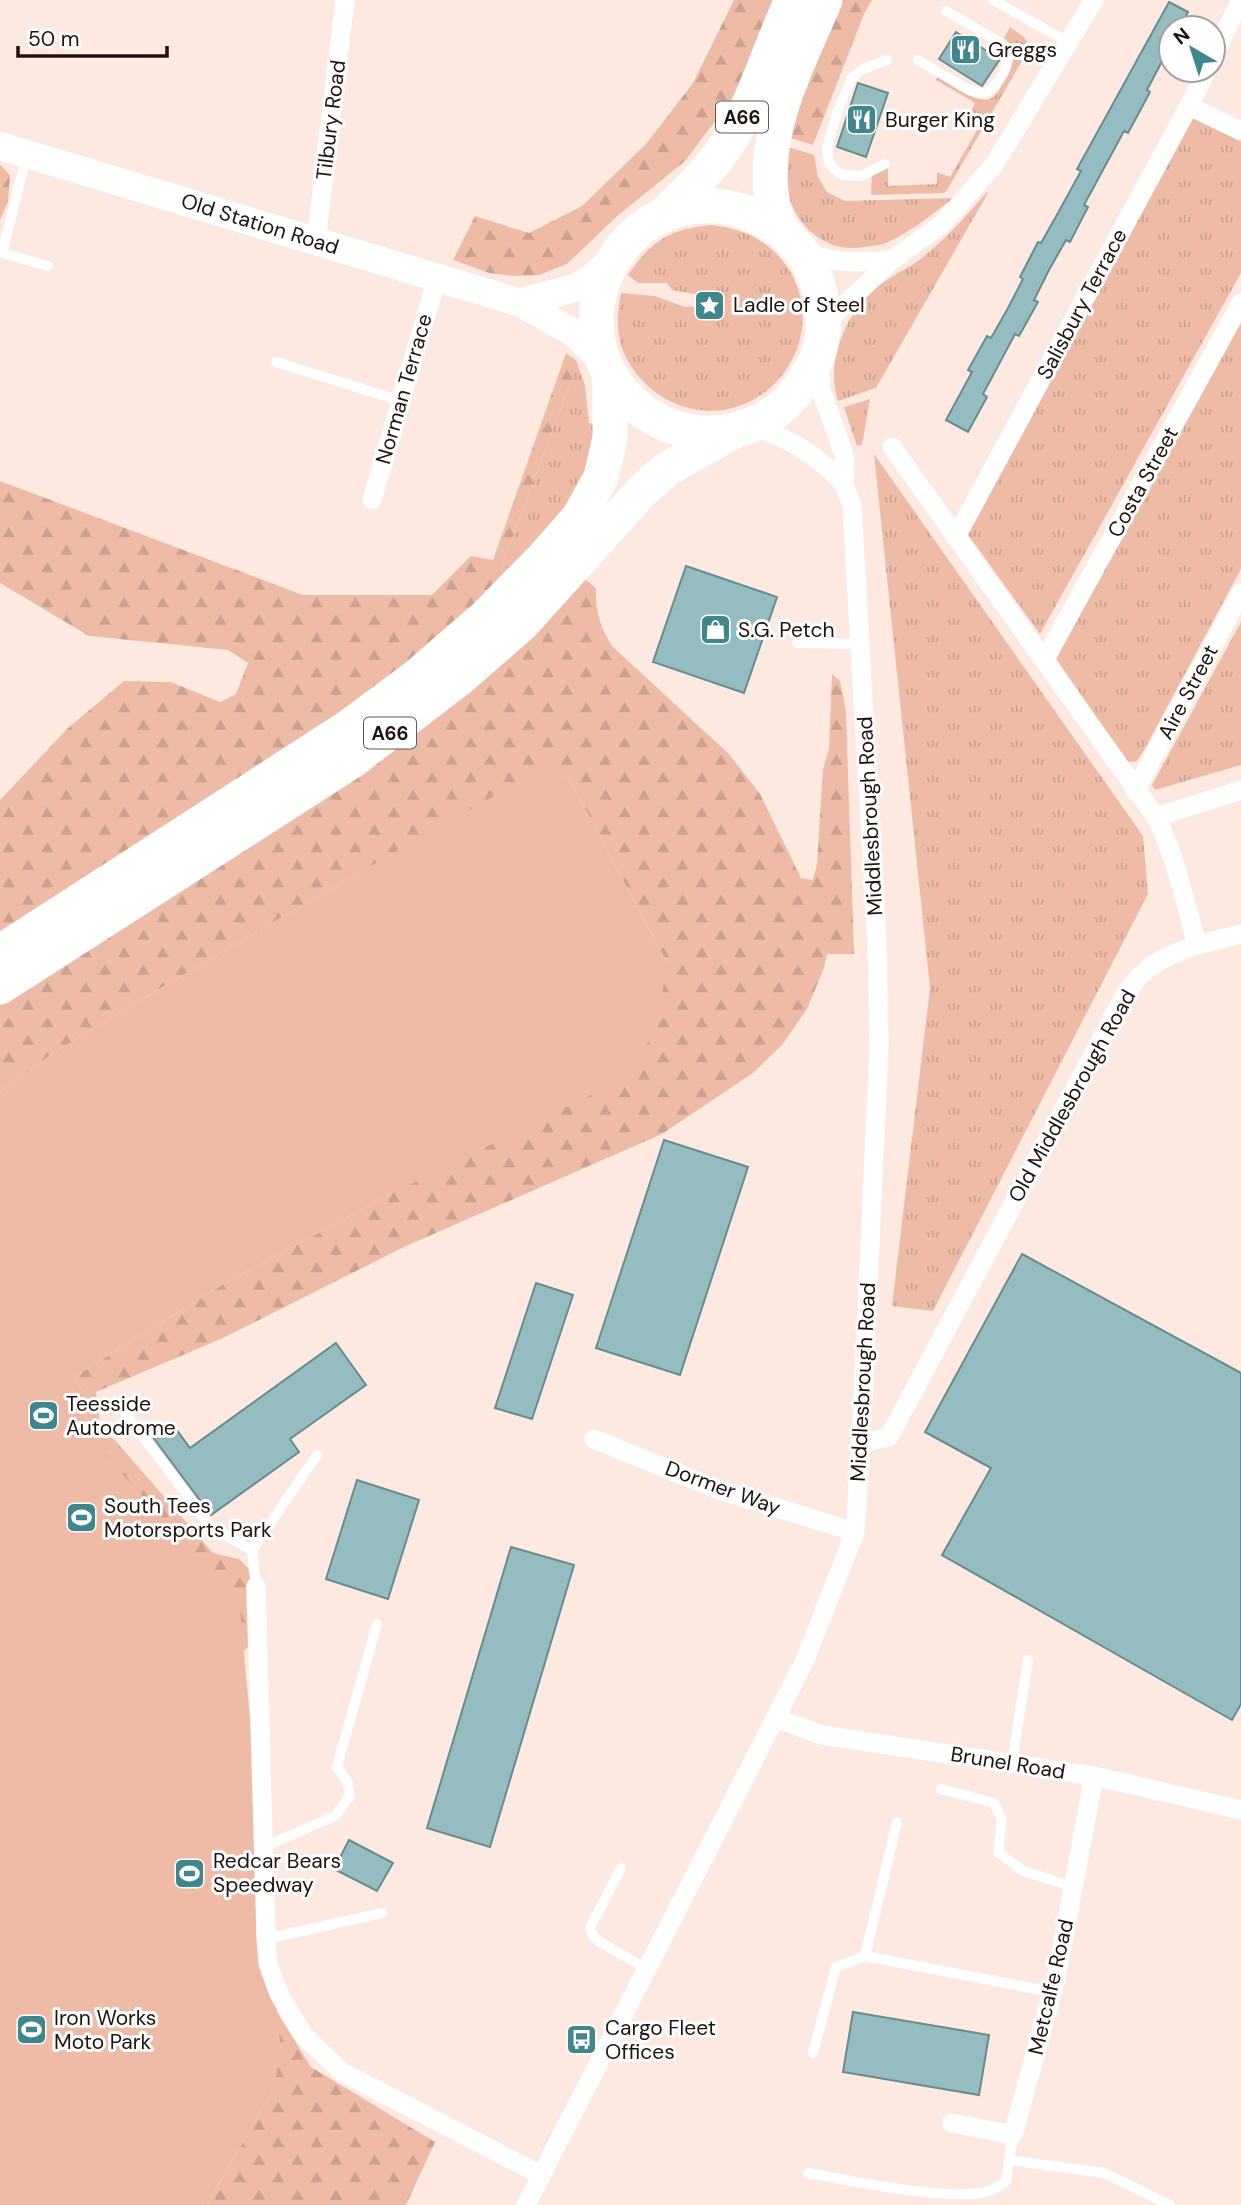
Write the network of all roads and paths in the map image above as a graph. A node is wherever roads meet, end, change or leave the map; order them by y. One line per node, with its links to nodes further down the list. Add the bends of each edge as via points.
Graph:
1 (345, 0): 19 (street, Tilbury Road)
2 (792, 0): 18 (highway, A66, via 750,104 727,145)
3 (825, 0): 20 (highway, A66, via 782,104 773,138 773,206)
4 (993, 0): 9 (lane)
5 (1094, 0): 9 (street)
6 (1241, 0): 8 (street)
7 (946, 11): 11 (lane, via 1007,51 1008,63 996,86 984,93 969,90)
8 (1227, 28)
9 (1068, 43): 23 (street, via 994,166 942,224)
10 (887, 60): 17 (lane, via 852,78 827,148 829,163 843,176 861,176)
11 (918, 60)
12 (1200, 84): 13 (street, Salisbury Terrace)
13 (1189, 106): 14 (street); 36 (street, Salisbury Terrace)
14 (1241, 131)
15 (0, 146): 16 (main road, Old Station Road)
16 (27, 154): 19 (main road, Old Station Road); 21 (lane)
17 (885, 164)
18 (663, 216): 20 (highway, A66, via 694,207 725,207 756,216); 22 (highway, A66, via 635,233)
19 (316, 241): 25 (main road, Old Station Road)
20 (792, 242): 23 (street, via 832,261); 28 (highway, A66, via 813,272 821,296)
21 (1, 258): 24 (lane)
22 (614, 258): 26 (main road, via 574,288); 30 (highway, A66, via 596,308 596,335)
23 (892, 260): 28 (street)
24 (48, 266)
25 (437, 278): 26 (main road, Old Station Road); 31 (street, Norman Terrace)
26 (521, 303): 30 (main road, Old Station Road, via 574,333)
27 (1241, 303): 40 (street, Costa Street)
28 (821, 339): 32 (highway, A66, via 807,379 789,402); 34 (street, Middlesbrough Road, via 821,390 844,455)
29 (276, 362): 31 (lane)
30 (606, 368): 32 (highway, A66, via 628,399 651,418 678,430 708,434); 46 (highway, A66, via 610,438 601,477 579,517 485,617 347,728)
31 (401, 401): 35 (street, Norman Terrace)
32 (744, 428): 34 (street, via 785,438 806,449); 47 (highway, A66, via 667,469 522,624 406,721 352,761)
33 (892, 447): 36 (street)
34 (844, 484): 39 (street, Middlesbrough Road, via 852,506)
35 (372, 500)
36 (956, 537): 40 (street)
37 (1241, 593): 42 (street, Aire Street)
38 (797, 643): 39 (lane)
39 (861, 644): 50 (street, Middlesbrough Road, via 879,1045)
40 (1044, 661): 42 (street)
41 (1241, 790): 43 (street)
42 (1135, 791): 43 (street)
43 (1156, 817): 45 (street)
44 (1241, 934): 45 (street, Old Middlesbrough Road)
45 (1197, 944): 50 (street, Old Middlesbrough Road, via 1160,958 1127,991 889,1437)
46 (0, 952)
47 (0, 987)
48 (125, 1413): 53 (lane, via 212,1528)
49 (594, 1439): 52 (street, Dormer Way, via 719,1490)
50 (861, 1443): 52 (street, Middlesbrough Road)
51 (317, 1455): 53 (lane)
52 (855, 1532): 57 (street, Middlesbrough Road, via 805,1660)
53 (252, 1550): 54 (lane)
54 (256, 1586): 63 (street)
55 (377, 1624): 63 (lane, via 337,1767 350,1796 335,1816)
56 (1028, 1660): 58 (lane)
57 (775, 1718): 58 (street, Brunel Road, via 822,1735); 69 (street, Middlesbrough Road)
58 (1012, 1764): 59 (street, Brunel Road)
59 (1094, 1776): 61 (street, Brunel Road); 65 (street, Metcalfe Road)
60 (941, 1789): 65 (lane, via 994,1802 1002,1820 998,1852 1023,1871)
61 (1241, 1810)
62 (897, 1822): 68 (lane)
63 (263, 1847): 67 (street)
64 (621, 1868): 69 (lane, via 590,1928 600,1942)
65 (1074, 1887): 70 (street, Metcalfe Road)
66 (382, 1913): 67 (lane)
67 (266, 1939): 76 (street, via 268,1964 279,1994 304,2036 342,2072)
68 (865, 1956): 70 (lane); 71 (lane, via 836,1967)
69 (647, 1969): 76 (street, Middlesbrough Road)
70 (1052, 1992): 73 (street, Metcalfe Road)
71 (813, 2053)
72 (953, 2123): 73 (street)
73 (1013, 2135): 74 (lane)
74 (1009, 2160): 75 (lane, via 1006,2182 991,2191 967,2194); 78 (lane, via 1104,2174)
75 (808, 2173)
76 (541, 2175): 77 (street, Middlesbrough Road)
77 (526, 2205)
78 (1170, 2205)

